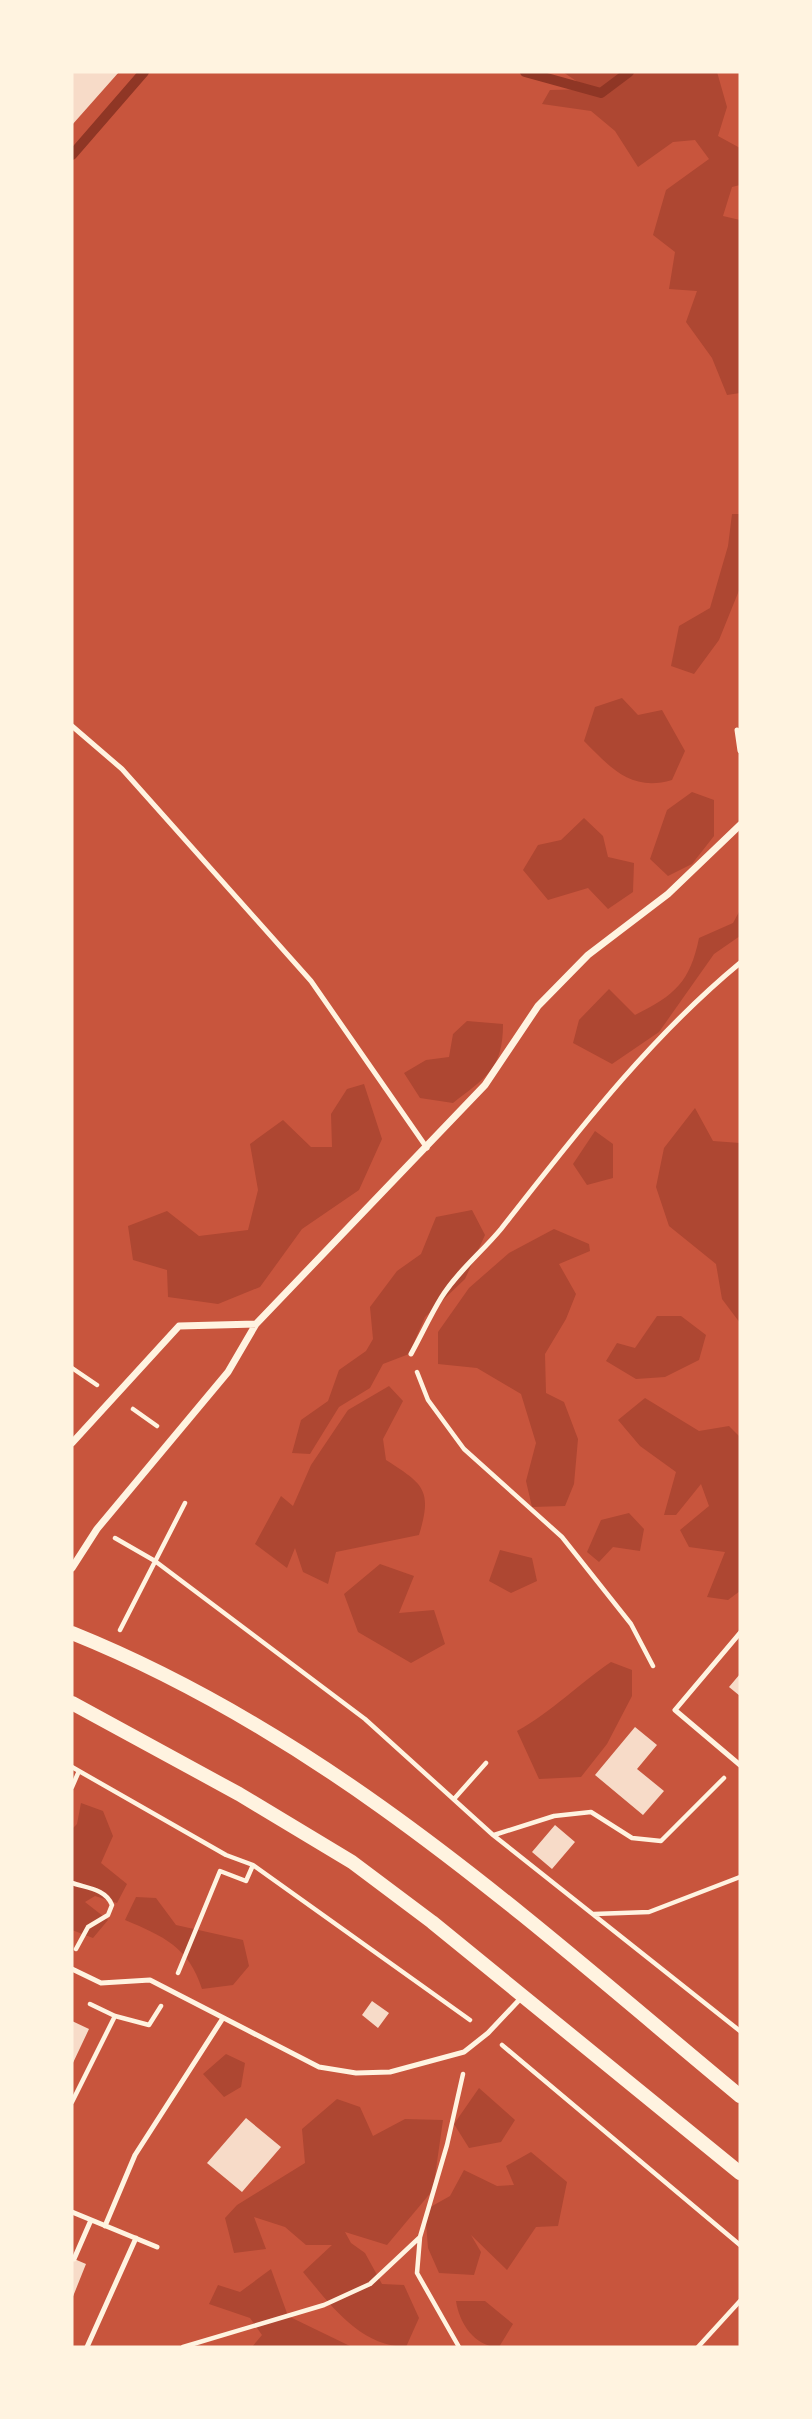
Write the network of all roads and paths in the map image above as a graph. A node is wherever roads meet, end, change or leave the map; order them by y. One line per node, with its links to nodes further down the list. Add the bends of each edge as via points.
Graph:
1 (72, 726): 6 (lane, via 122,769 311,981)
2 (737, 730): 3 (lane)
3 (740, 751)
4 (740, 825): 6 (street, via 668,894 588,955 538,1006 485,1085)
5 (740, 962): 8 (lane, via 658,1040 534,1184 442,1296)
6 (427, 1148): 7 (street)
7 (256, 1324): 9 (street, via 179,1325); 11 (street, via 228,1373)
8 (411, 1354): 17 (path, via 428,1400 464,1449 562,1537 631,1624)
9 (72, 1443)
10 (185, 1503): 12 (path)
11 (97, 1529): 12 (path); 13 (street)
12 (155, 1561): 16 (path); 24 (path, via 365,1719)
13 (72, 1568)
14 (72, 1633): 16 (main road)
15 (740, 1633): 20 (lane, via 675,1710)
16 (110, 1649): 40 (main road, via 291,1744 385,1807)
17 (653, 1666)
18 (72, 1703): 33 (main road, via 352,1862)
19 (486, 1763): 24 (path)
20 (739, 1764): 25 (path, via 662,1841 632,1838 591,1812 554,1816)
21 (72, 1768): 22 (path)
22 (79, 1772): 23 (path); 26 (path, via 226,1855)
23 (72, 1787)
24 (453, 1799): 25 (path)
25 (493, 1835): 29 (path)
26 (253, 1865): 32 (path, via 246,1881 220,1871); 38 (path)
27 (740, 1877): 29 (path, via 649,1912)
28 (72, 1883): 30 (path, via 100,1891 113,1905 107,1915 88,1927)
29 (593, 1914): 37 (path)
30 (72, 1957)
31 (72, 1969): 32 (lane, via 102,1983 150,1980)
32 (171, 1990): 35 (path, via 149,2025); 36 (lane)
33 (523, 1996): 38 (lane); 42 (main road)
34 (83, 2000): 35 (path)
35 (115, 2016): 41 (path)
36 (223, 2018): 39 (lane, via 319,2067 356,2073 390,2072); 45 (lane, via 135,2155)
37 (740, 2031)
38 (488, 2033): 39 (lane); 48 (path)
39 (464, 2052): 46 (path, via 447,2145)
40 (740, 2096)
41 (72, 2102)
42 (740, 2172)
43 (72, 2212): 44 (lane)
44 (92, 2220): 45 (lane); 50 (lane)
45 (105, 2226): 47 (lane)
46 (419, 2237): 53 (path, via 370,2284 324,2305); 54 (path, via 417,2273)
47 (136, 2238): 49 (lane); 52 (lane)
48 (740, 2245)
49 (157, 2247)
50 (74, 2259)
51 (740, 2301): 55 (path)
52 (87, 2347)
53 (183, 2347)
54 (459, 2347)
55 (698, 2347)

